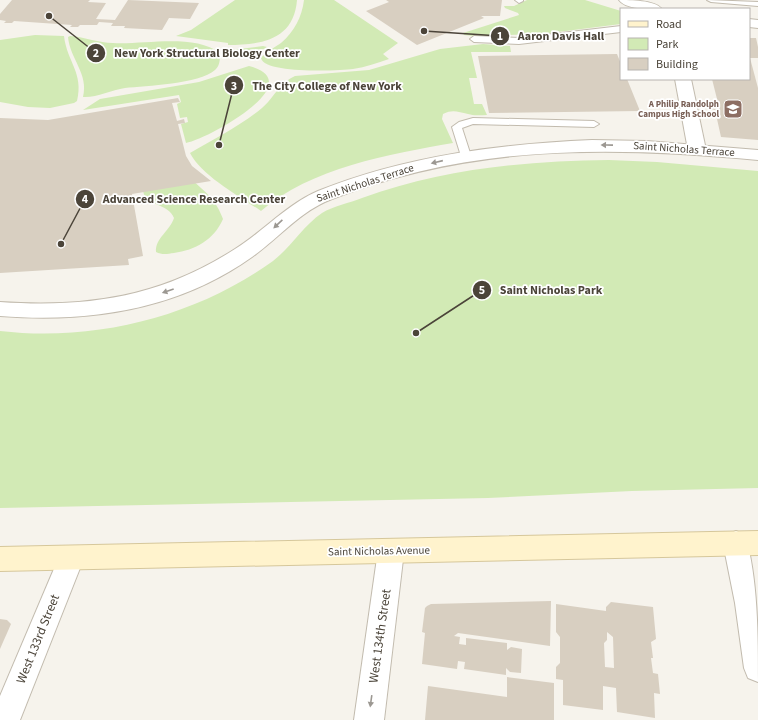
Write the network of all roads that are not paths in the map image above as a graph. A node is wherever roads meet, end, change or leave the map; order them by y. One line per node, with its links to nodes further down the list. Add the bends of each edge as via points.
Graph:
1 (626, 0): 4 (street)
2 (711, 0): 3 (lane)
3 (758, 4)
4 (652, 8)
5 (620, 29): 6 (lane, via 519,41)
6 (474, 39)
7 (683, 80): 9 (street)
8 (594, 124): 11 (lane, via 473,121 457,127)
9 (697, 150): 10 (street, Saint Nicholas Terrace); 11 (street, Saint Nicholas Terrace, one-way to 11, via 588,144 544,146)
10 (758, 155)
11 (466, 156): 12 (street, Saint Nicholas Terrace, one-way to 12, via 408,168 324,195 288,216 243,254 188,284 152,296 115,306 71,312)
12 (0, 309)
13 (751, 546): 14 (main road, Saint Nicholas Avenue); 17 (street, via 748,603)
14 (391, 551): 15 (main road, Saint Nicholas Avenue); 19 (street, West 134th Street, one-way to 19)
15 (70, 558): 16 (main road, Saint Nicholas Avenue); 18 (street, West 133rd Street)
16 (0, 559)
17 (758, 668)
18 (5, 720)
19 (369, 720)

